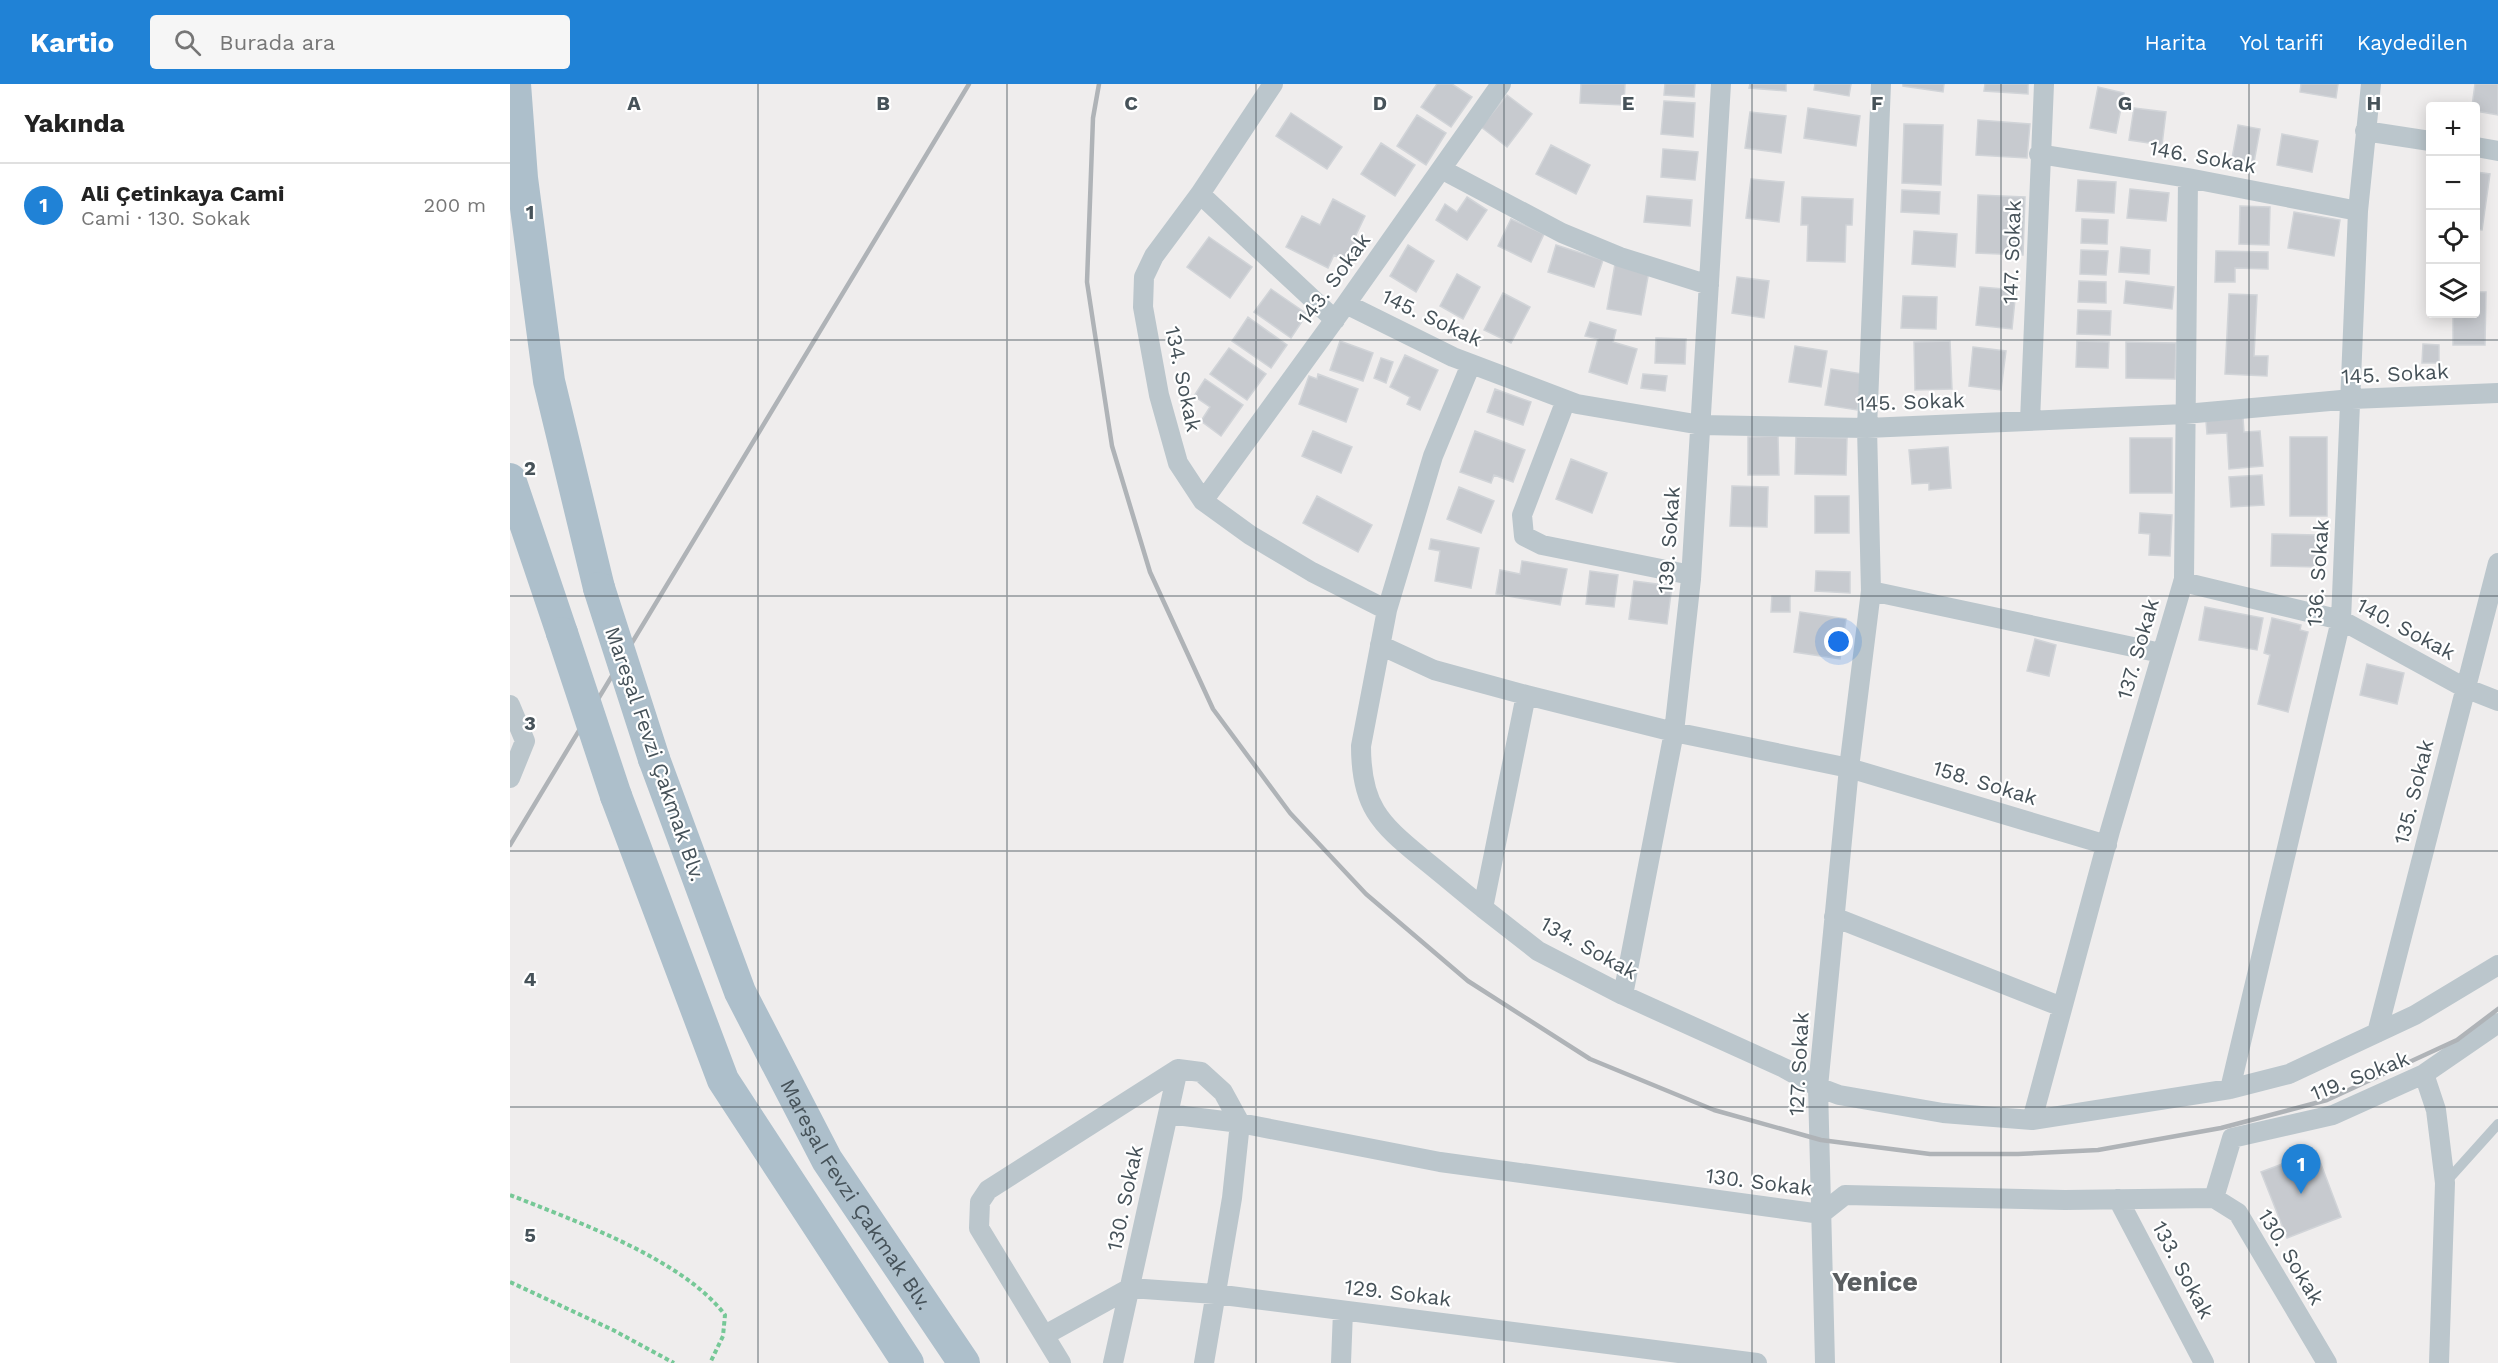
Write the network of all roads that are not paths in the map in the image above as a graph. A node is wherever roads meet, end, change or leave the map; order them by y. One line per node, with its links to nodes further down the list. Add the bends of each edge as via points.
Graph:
1 (515, 84): 9 (main road, Mareşal Fevzi Çakmak Blv.)
2 (1273, 84): 17 (street, 134. Sokak)
3 (1501, 84): 14 (street, 143. Sokak)
4 (1721, 84): 19 (street, 139. Sokak)
5 (1881, 84): 28 (street, 127. Sokak)
6 (2044, 84): 13 (street, 147. Sokak)
7 (2372, 84): 8 (street, 136. Sokak)
8 (2365, 131): 10 (street); 18 (street, 136. Sokak)
9 (514, 139): 16 (main road, Mareşal Fevzi Çakmak Blv.)
10 (2426, 140)
11 (2480, 148): 12 (street)
12 (2498, 151)
13 (2039, 154): 15 (street, 146. Sokak); 26 (street, 147. Sokak)
14 (1443, 170): 19 (street, via 1562,233 1620,257); 20 (street, 143. Sokak)
15 (2188, 178): 18 (street, 146. Sokak); 25 (street, 137. Sokak)
16 (516, 190): 71 (main road, Mareşal Fevzi Çakmak Blv., bridge, via 549,381 599,588 654,759 740,992 827,1160)
17 (1200, 194): 20 (street, 145. Sokak); 30 (street, 134. Sokak, via 1154,256 1142,290 1159,395 1178,463)
18 (2358, 211): 23 (street, 136. Sokak)
19 (1709, 285): 27 (street, 139. Sokak)
20 (1341, 312): 21 (street, 145. Sokak); 30 (street, 143. Sokak)
21 (1471, 364): 24 (street, 145. Sokak); 35 (street, 134. Sokak, via 1433,456)
22 (2498, 393): 23 (street, 145. Sokak)
23 (2352, 399): 25 (street, 145. Sokak); 36 (street, 136. Sokak)
24 (1566, 400): 27 (street, 145. Sokak); 32 (street, via 1522,515 1524,536 1542,544)
25 (2185, 414): 26 (street, 145. Sokak); 33 (street, 137. Sokak)
26 (2030, 422): 28 (street, 145. Sokak)
27 (1701, 425): 28 (street, 145. Sokak); 32 (street, 139. Sokak)
28 (1867, 428): 34 (street, 127. Sokak)
29 (510, 479): 70 (main road, bridge, via 616,796 723,1080)
30 (1203, 501): 35 (street, 134. Sokak, via 1303,567)
31 (2498, 563): 39 (street, 135. Sokak)
32 (1691, 575): 43 (street, 139. Sokak)
33 (2183, 582): 36 (street, 140. Sokak); 38 (street, 137. Sokak)
34 (1871, 591): 38 (street); 44 (street, 127. Sokak)
35 (1387, 610): 37 (street, 134. Sokak)
36 (2341, 620): 39 (street, 140. Sokak); 57 (street, 136. Sokak)
37 (1380, 645): 40 (street, via 1434,670); 47 (street, 134. Sokak, via 1361,746 1361,767 1370,802 1388,830)
38 (2161, 653): 46 (street, 137. Sokak)
39 (2465, 688): 41 (street, 140. Sokak); 53 (street, 135. Sokak)
40 (1526, 695): 43 (street, 158. Sokak); 47 (street)
41 (2498, 700)
42 (510, 705): 45 (street, via 525,741)
43 (1674, 732): 44 (street, 158. Sokak); 50 (street, 139. Sokak)
44 (1849, 768): 46 (street, 158. Sokak); 48 (street, 127. Sokak)
45 (510, 778)
46 (2107, 845): 51 (street, 137. Sokak)
47 (1483, 908): 50 (street, 134. Sokak, via 1538,951)
48 (1834, 917): 51 (street); 56 (street, 127. Sokak)
49 (2498, 965): 53 (street, 134. Sokak, via 2415,1016)
50 (1623, 995): 56 (street, 134. Sokak)
51 (2062, 1007): 59 (street, 137. Sokak)
52 (2498, 1023): 55 (street)
53 (2377, 1034): 57 (street, 134. Sokak, via 2289,1074)
54 (1178, 1069): 58 (street); 60 (street, via 1201,1072 1223,1092); 69 (street, via 987,1190 980,1202 979,1228)
55 (2424, 1074): 62 (street, 119. Sokak, via 2436,1110); 63 (street, 119. Sokak, via 2333,1114 2232,1138)
56 (1818, 1087): 59 (street, 134. Sokak, via 1839,1095 1943,1113); 65 (street, 127. Sokak)
57 (2229, 1089): 59 (street, 134. Sokak)
58 (1168, 1113): 60 (street, 130. Sokak); 66 (street, 130. Sokak)
59 (2032, 1120)
60 (1239, 1123): 65 (street, 130. Sokak, via 1440,1162); 67 (street, via 1232,1198)
61 (2498, 1124): 62 (lane)
62 (2445, 1183): 80 (street, 119. Sokak)
63 (2214, 1198): 64 (street, 130. Sokak); 79 (street, 130. Sokak, via 2238,1213)
64 (2118, 1199): 65 (street, 130. Sokak, via 1845,1195); 78 (street, 133. Sokak)
65 (1821, 1214): 77 (street, 127. Sokak)
66 (1130, 1288): 67 (street, 129. Sokak); 69 (street); 73 (street, 130. Sokak)
67 (1215, 1294): 68 (street, 129. Sokak); 74 (street)
68 (1343, 1311): 75 (street); 76 (street, 129. Sokak)
69 (1045, 1335): 72 (street)
70 (908, 1363)
71 (964, 1363)
72 (1061, 1363)
73 (1113, 1363)
74 (1204, 1363)
75 (1341, 1363)
76 (1757, 1363)
77 (1825, 1363)
78 (2204, 1363)
79 (2327, 1363)
80 (2439, 1363)

